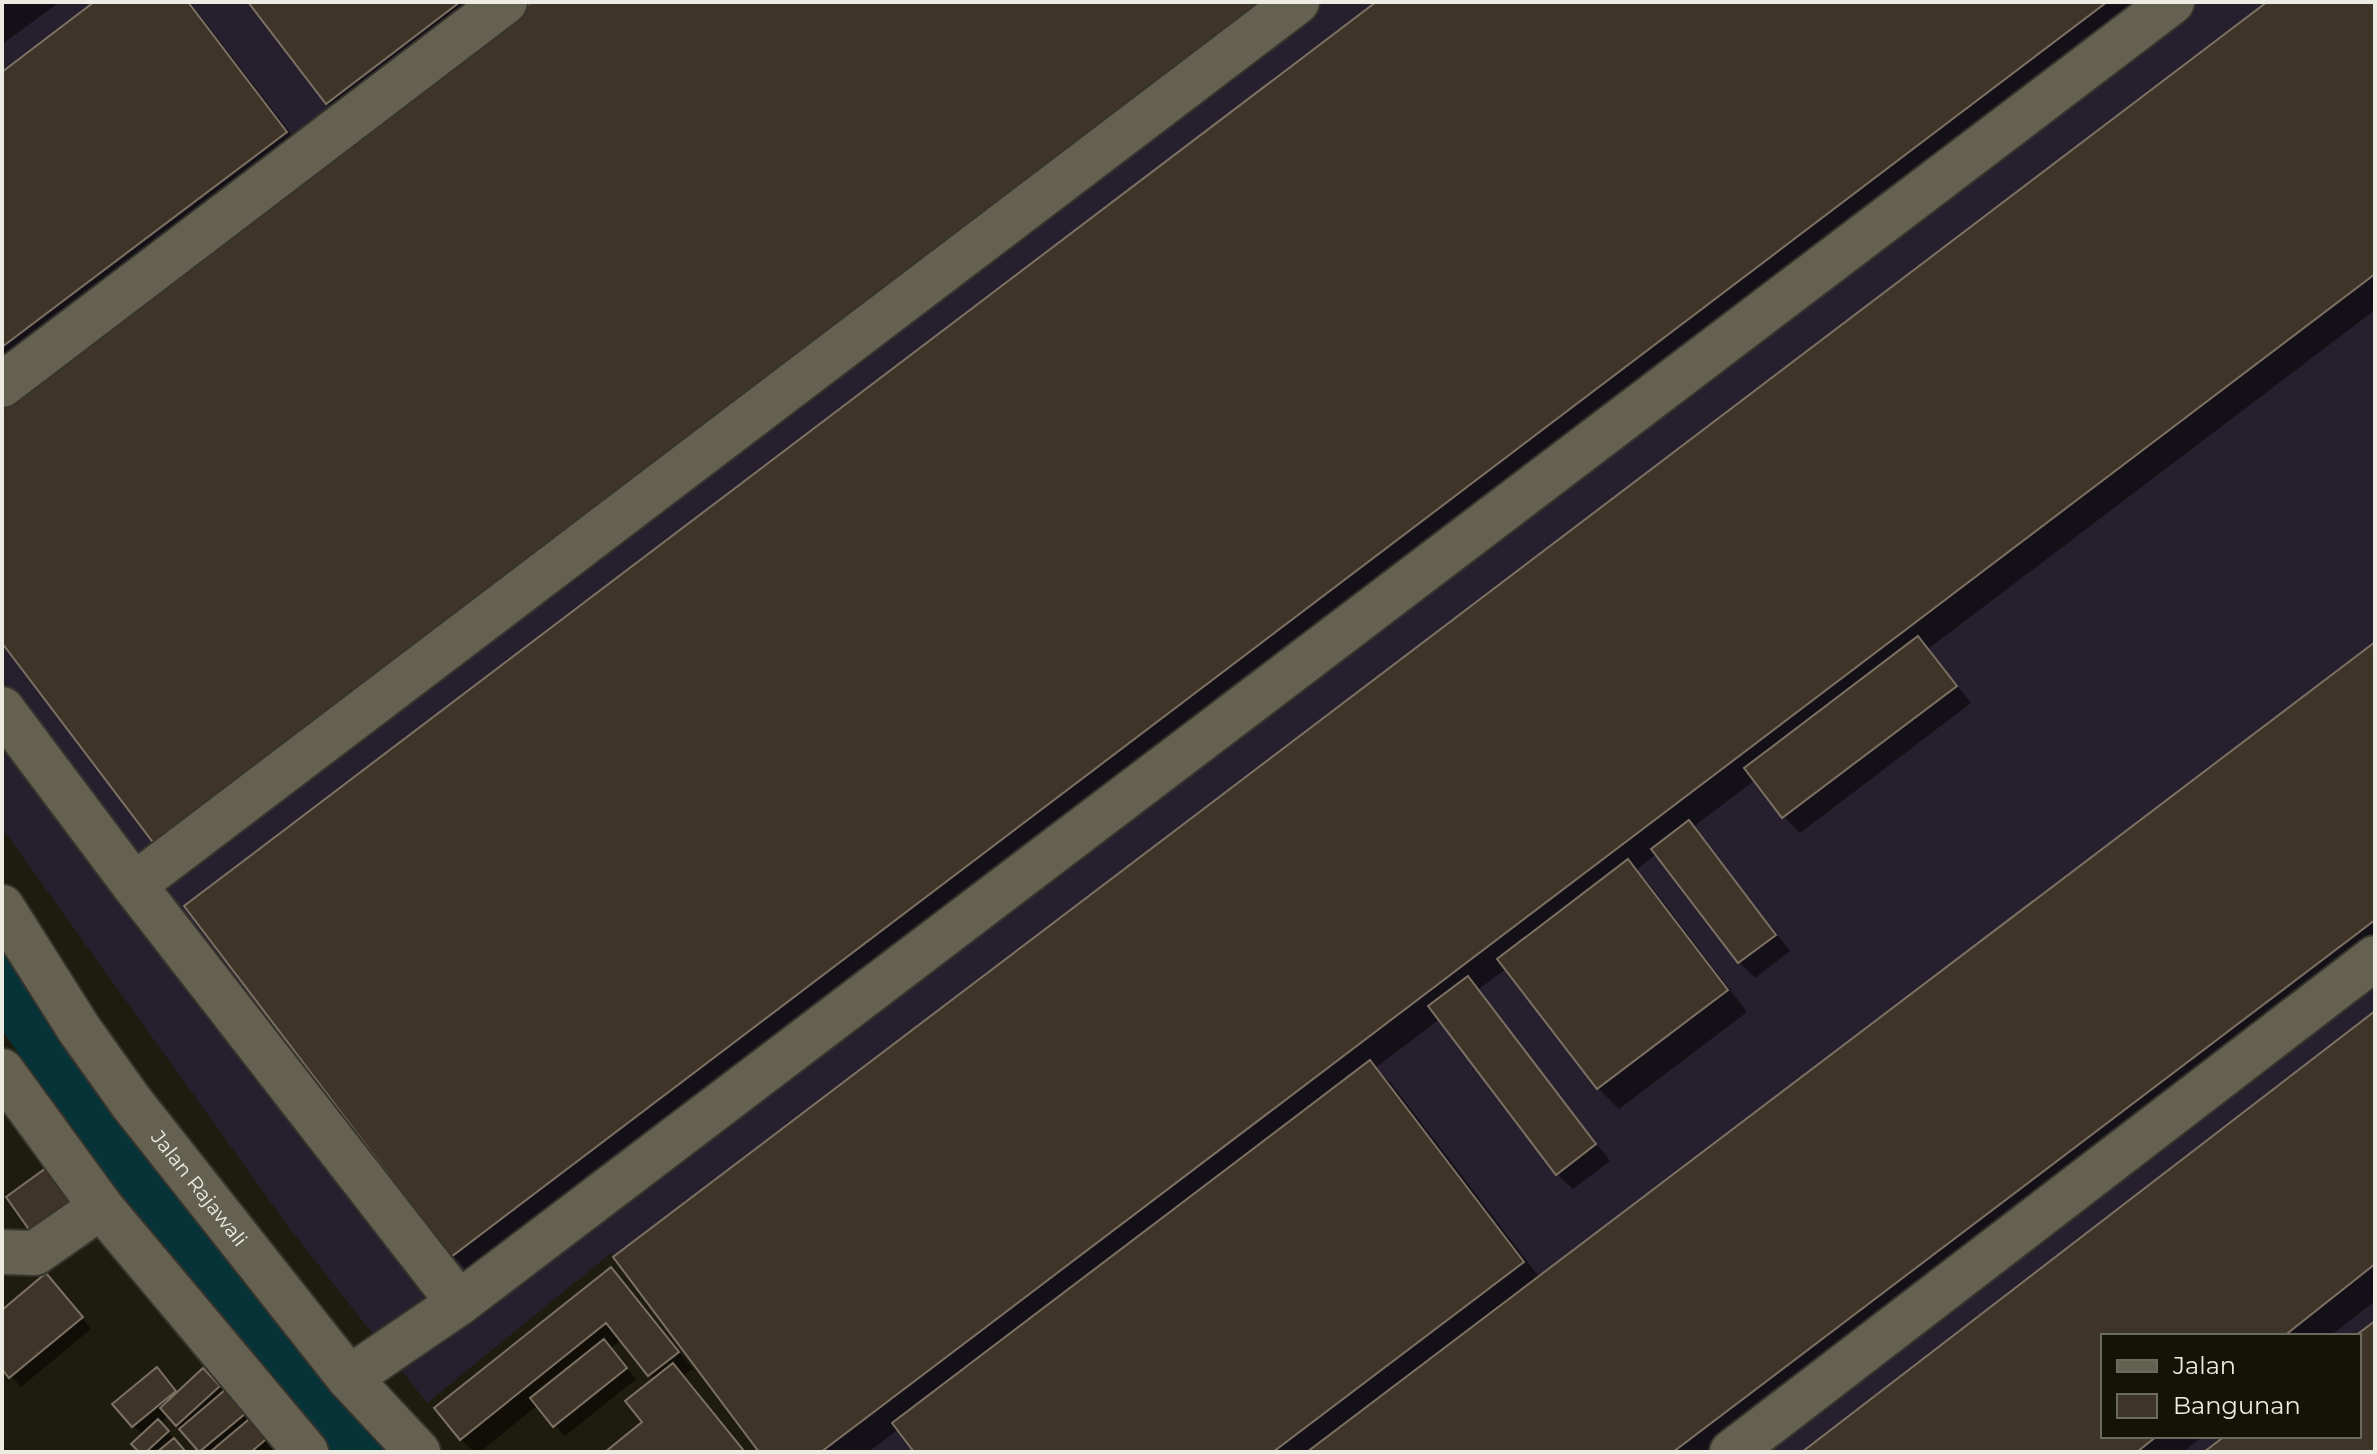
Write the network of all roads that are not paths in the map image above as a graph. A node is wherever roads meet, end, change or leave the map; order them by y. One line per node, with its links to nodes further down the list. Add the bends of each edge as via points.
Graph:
1 (505, 2): 4 (street)
2 (1297, 2): 6 (street)
3 (2172, 2): 12 (street)
4 (2, 385)
5 (2, 709): 6 (street)
6 (134, 885): 12 (street)
7 (2, 907): 13 (street, Jalan Rajawali, via 131,1102)
8 (2375, 958): 16 (street)
9 (2, 1071): 10 (street)
10 (101, 1207): 11 (street, via 35,1253); 14 (street)
11 (2, 1252)
12 (459, 1303): 13 (street)
13 (349, 1378): 15 (street, Jalan Rajawali)
14 (306, 1452)
15 (418, 1452)
16 (1732, 1452)

